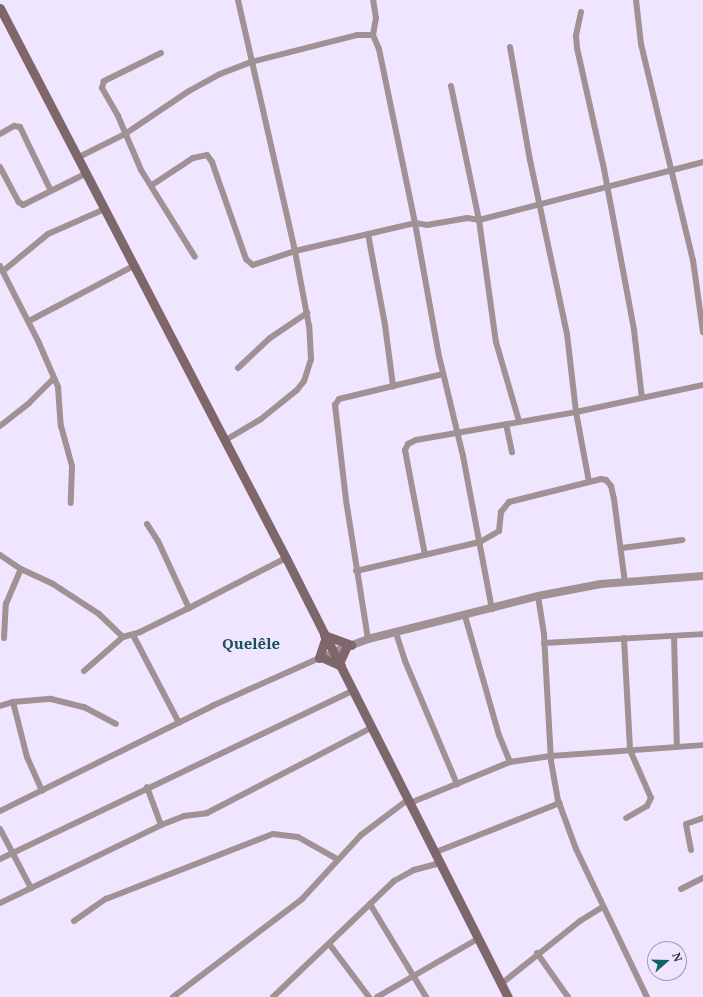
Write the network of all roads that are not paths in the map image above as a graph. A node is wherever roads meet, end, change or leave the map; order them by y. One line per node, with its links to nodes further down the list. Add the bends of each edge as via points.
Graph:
1 (238, 0): 9 (street)
2 (373, 0): 6 (street, via 376,18)
3 (636, 0): 16 (street, via 641,44)
4 (0, 8): 13 (main road)
5 (582, 12): 19 (street, via 576,36 577,48)
6 (373, 35): 9 (street, via 357,35); 24 (street, via 379,49)
7 (510, 47): 21 (street)
8 (161, 53): 12 (street, via 102,84)
9 (251, 62): 12 (street, via 205,81); 26 (street)
10 (451, 86): 23 (street)
11 (0, 134): 20 (street, via 14,126 20,127)
12 (125, 134): 13 (street); 18 (street, via 133,155)
13 (79, 157): 17 (main road)
14 (703, 162): 16 (street)
15 (0, 167): 20 (street, via 23,205)
16 (669, 170): 19 (street); 32 (street, via 693,260)
17 (87, 173): 20 (street); 22 (main road)
18 (152, 185): 26 (street, via 193,158 207,155 212,162 250,263 257,264); 27 (street)
19 (608, 188): 21 (street); 38 (street, via 634,330)
20 (51, 191)
21 (540, 206): 23 (street); 39 (street, via 567,334)
22 (105, 209): 28 (main road); 29 (street, via 48,234)
23 (480, 220): 24 (street, via 467,218 427,225); 40 (street, via 496,342)
24 (415, 223): 25 (street); 34 (street)
25 (368, 234): 26 (street); 37 (street, via 385,325)
26 (295, 251): 30 (street)
27 (195, 257)
28 (135, 265): 31 (street); 44 (main road)
29 (2, 268): 31 (street)
30 (307, 313): 33 (street, via 270,338); 44 (street, via 311,358 304,381 261,419)
31 (29, 321): 35 (street)
32 (703, 332)
33 (238, 368)
34 (443, 374): 37 (street); 43 (street)
35 (54, 378): 42 (street, via 29,403); 47 (street, via 60,396 62,426 72,466)
36 (703, 385): 38 (street)
37 (393, 386): 56 (street, via 340,399 335,405)
38 (642, 398): 39 (street)
39 (576, 412): 40 (street); 46 (street)
40 (519, 421): 41 (street)
41 (506, 424): 43 (street); 45 (street)
42 (0, 426)
43 (457, 433): 50 (street); 53 (street, via 416,440 408,444 405,450)
44 (224, 441): 54 (main road)
45 (512, 452)
46 (589, 482): 50 (street, via 509,502 501,512 499,531); 51 (street, via 601,479 611,486)
47 (71, 503)
48 (147, 524): 60 (street, via 158,541)
49 (682, 540): 51 (street)
50 (480, 542): 53 (street); 61 (street)
51 (622, 548): 58 (street)
52 (0, 555): 55 (street)
53 (425, 555): 56 (street)
54 (286, 558): 60 (street); 66 (main road)
55 (21, 569): 68 (street, via 53,584 71,598 100,614); 69 (street, via 6,604)
56 (356, 571): 71 (street)
57 (703, 576): 58 (street)
58 (625, 582): 59 (street)
59 (538, 596): 61 (street); 72 (street)
60 (189, 608): 65 (street)
61 (492, 609): 62 (street)
62 (465, 616): 63 (street); 88 (street, via 499,735)
63 (396, 633): 71 (street); 89 (street)
64 (703, 634): 67 (street)
65 (133, 635): 68 (street); 81 (street)
66 (325, 636): 73 (main road); 74 (main road); 75 (main road)
67 (674, 636): 70 (street); 85 (street)
68 (122, 637): 77 (street)
69 (4, 638)
70 (624, 638): 72 (street); 86 (street)
71 (368, 640): 73 (street)
72 (544, 643): 87 (street)
73 (349, 646): 74 (street); 76 (main road)
74 (333, 652): 75 (street); 76 (main road)
75 (320, 657): 76 (main road); 81 (street, via 261,682)
76 (340, 665): 78 (main road)
77 (84, 671)
78 (354, 690): 83 (main road); 90 (street)
79 (13, 702): 80 (street); 82 (street, via 51,699 84,707); 91 (street, via 27,757)
80 (0, 706)
81 (179, 723): 91 (street)
82 (116, 724)
83 (373, 726): 92 (main road); 97 (street, via 207,813 184,816)
84 (703, 745): 85 (street)
85 (677, 747): 86 (street)
86 (630, 750): 87 (street); 95 (street, via 651,798 647,806)
87 (551, 756): 88 (street); 93 (street)
88 (510, 762): 89 (street)
89 (457, 784): 92 (street)
90 (147, 787): 97 (street); 101 (street)
91 (42, 791): 94 (street)
92 (410, 801): 100 (main road); 103 (street, via 377,821)
93 (560, 803): 100 (street); 110 (street, via 576,849)
94 (0, 811)
95 (626, 818)
96 (703, 818): 99 (street, via 686,824)
97 (161, 825): 106 (street)
98 (0, 829): 101 (street)
99 (691, 850)
100 (436, 852): 104 (main road)
101 (12, 853): 102 (street); 106 (street)
102 (0, 859)
103 (337, 859): 111 (street, via 298,837 273,834 106,899); 117 (street, via 302,898)
104 (441, 863): 109 (street, via 400,876); 112 (main road)
105 (703, 878): 107 (street)
106 (31, 888): 108 (street)
107 (681, 889)
108 (0, 903)
109 (370, 904): 113 (street); 115 (street)
110 (602, 907): 114 (street); 124 (street)
111 (74, 921)
112 (479, 938): 115 (street); 116 (main road)
113 (330, 945): 118 (street); 119 (street)
114 (537, 953): 116 (street); 123 (street)
115 (412, 976): 120 (street); 121 (street)
116 (501, 984): 122 (main road)
117 (173, 997)
118 (273, 997)
119 (368, 997)
120 (377, 997)
121 (426, 997)
122 (508, 997)
123 (568, 997)
124 (647, 997)

